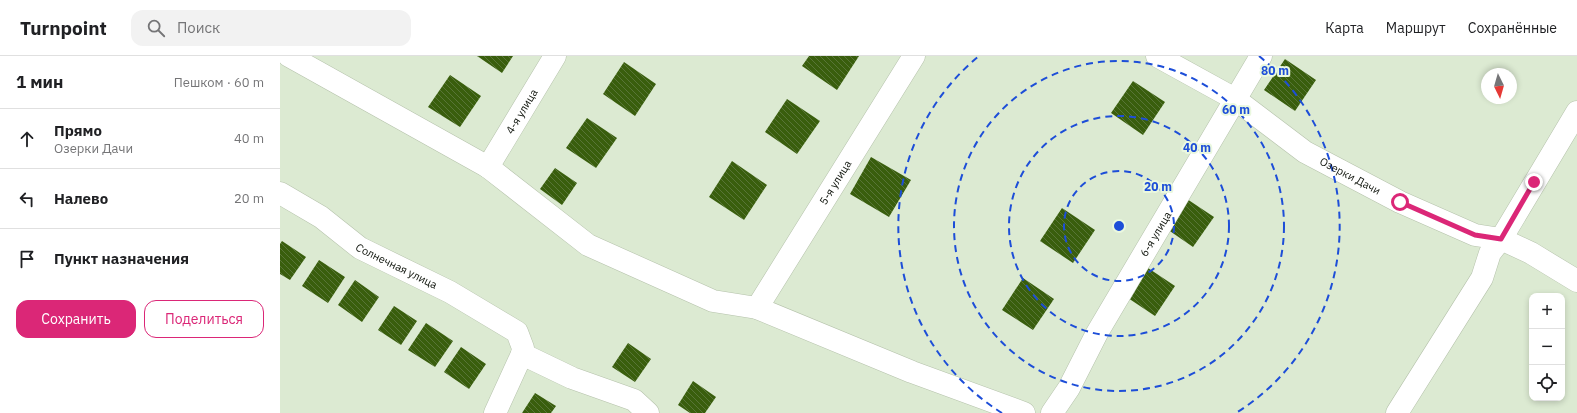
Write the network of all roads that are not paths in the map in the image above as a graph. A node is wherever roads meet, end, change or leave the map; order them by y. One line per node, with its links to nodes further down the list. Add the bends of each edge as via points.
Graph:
1 (289, 56): 8 (street)
2 (555, 56): 8 (street, 4-я улица)
3 (914, 56): 12 (street, 5-я улица)
4 (1157, 56): 6 (street, Озерки Дачи)
5 (1261, 56): 6 (street, 6-я улица)
6 (1235, 100): 10 (street, Озерки Дачи, via 1306,152 1400,202 1475,235); 17 (street, 6-я улица, via 1097,333 1069,388)
7 (1577, 112): 10 (street)
8 (488, 167): 12 (street, via 588,245 713,302)
9 (280, 193): 13 (street, Солнечная улица, via 321,217 360,248 450,292 517,332 523,348)
10 (1501, 239): 11 (street, Озерки Дачи, via 1531,253); 18 (street, via 1490,253 1482,278)
11 (1577, 281)
12 (757, 308): 16 (street, via 912,372)
13 (522, 354): 14 (street); 15 (street, via 572,378 634,400)
14 (495, 413)
15 (648, 413)
16 (1024, 413)
17 (1052, 413)
18 (1397, 413)

